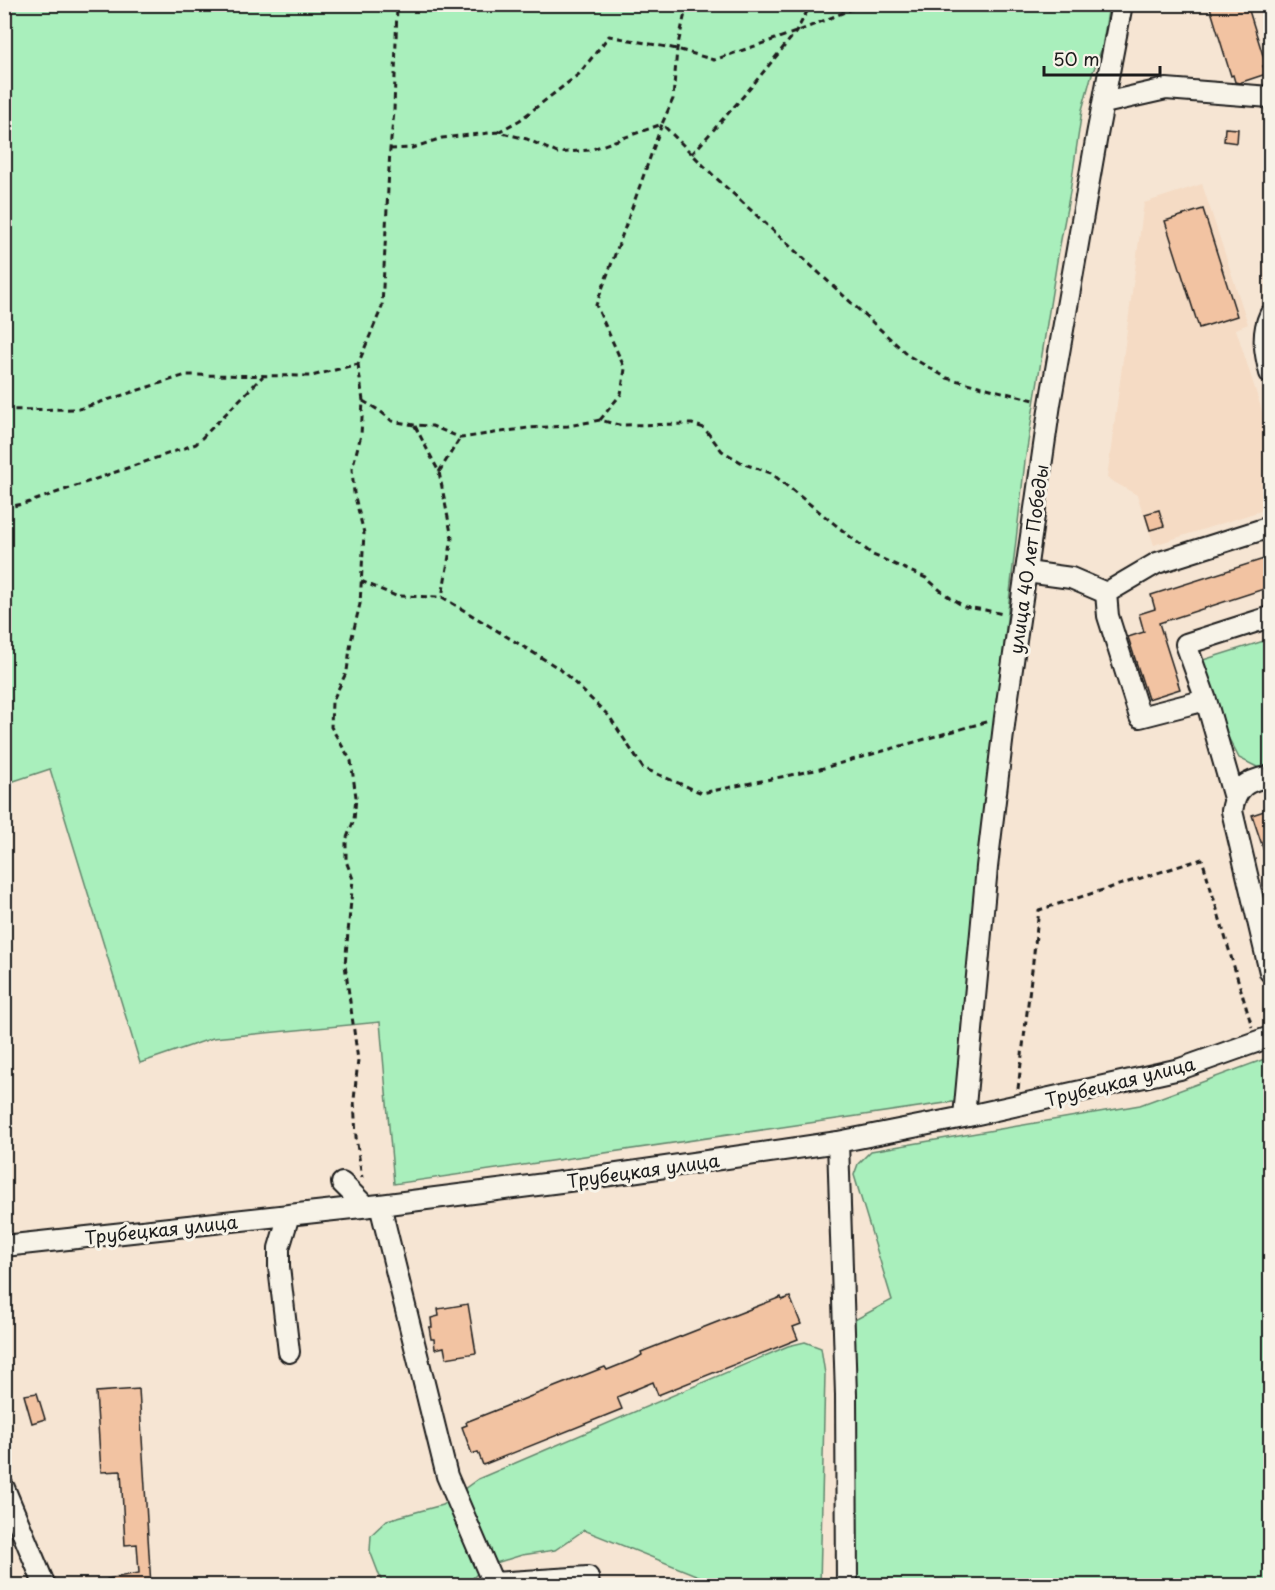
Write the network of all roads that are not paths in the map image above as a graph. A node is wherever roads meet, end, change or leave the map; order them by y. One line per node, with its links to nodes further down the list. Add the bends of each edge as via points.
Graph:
1 (1122, 4): 3 (street, улица 40 лет Победы)
2 (1270, 97): 3 (street, via 1166,88)
3 (1104, 103): 7 (street, улица 40 лет Победы, via 1050,404)
4 (1270, 315): 5 (street, via 1265,327 1265,355)
5 (1270, 373)
6 (1270, 527): 8 (street, via 1157,563)
7 (1027, 572): 8 (street, via 1071,578); 15 (street, улица 40 лет Победы, via 987,867)
8 (1106, 593): 10 (street, via 1108,616 1140,717)
9 (1270, 617): 10 (street, via 1186,644)
10 (1206, 700): 12 (street)
11 (1270, 776): 12 (street, via 1243,784)
12 (1234, 798): 13 (street, via 1232,811)
13 (1270, 972)
14 (1263, 1036): 15 (street, Трубецкая улица, via 1180,1069)
15 (964, 1117): 16 (street, Трубецкая улица)
16 (837, 1142): 18 (street, Трубецкая улица); 26 (street, via 846,1395)
17 (342, 1183): 18 (street)
18 (373, 1205): 19 (street, Трубецкая улица); 23 (street, via 447,1476)
19 (289, 1215): 20 (street, Трубецкая улица); 21 (street, via 279,1248)
20 (4, 1246)
21 (289, 1352)
22 (4, 1488): 24 (street)
23 (490, 1584): 25 (street, via 588,1577)
24 (45, 1586)
25 (589, 1586)
26 (847, 1586)

